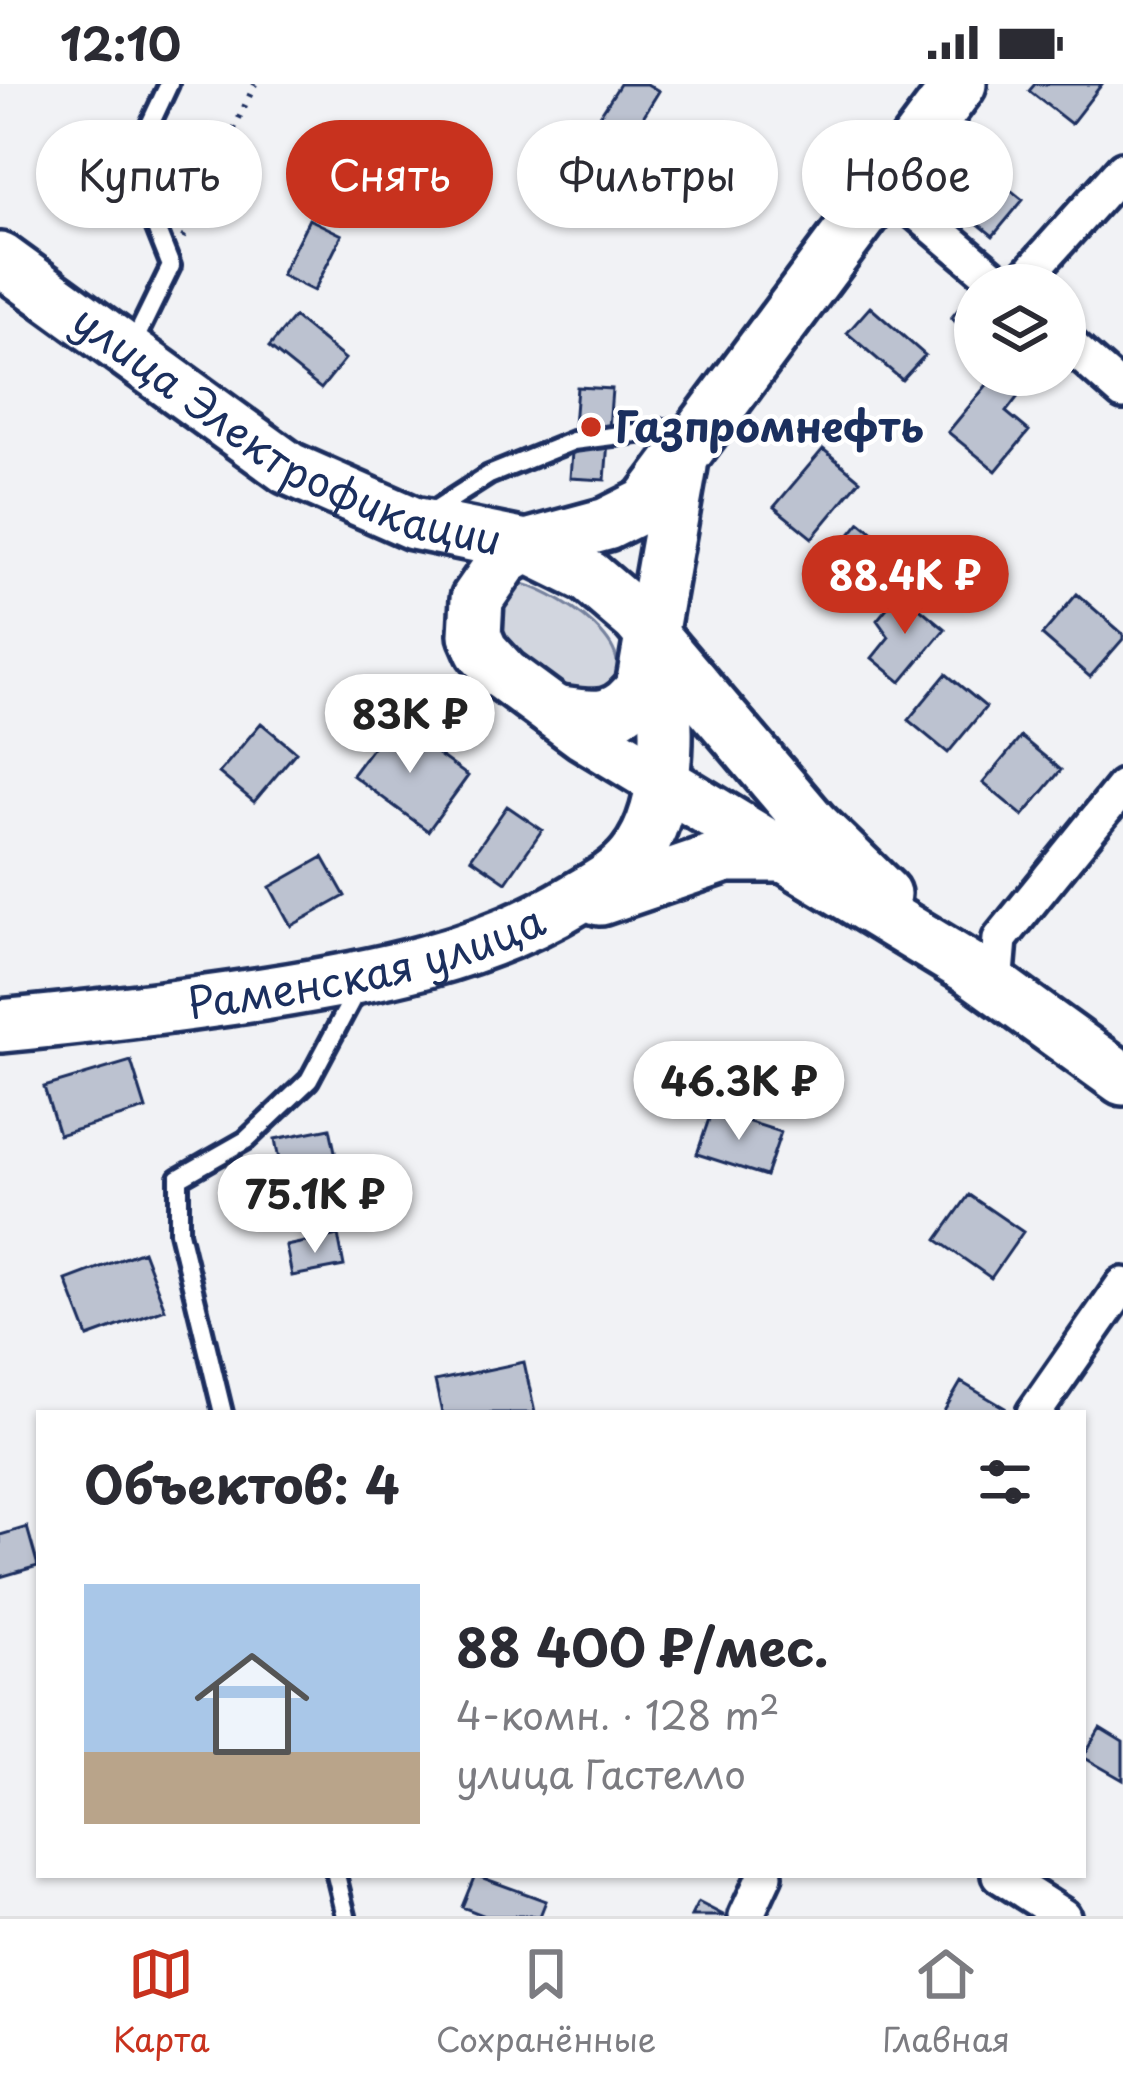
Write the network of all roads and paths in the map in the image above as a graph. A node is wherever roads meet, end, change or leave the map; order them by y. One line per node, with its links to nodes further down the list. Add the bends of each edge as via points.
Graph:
1 (169, 84): 11 (lane, via 131,165)
2 (255, 84): 11 (path)
3 (960, 84): 4 (main road)
4 (934, 120)
5 (1123, 169): 10 (street)
6 (855, 228): 15 (main road)
7 (934, 228): 9 (street)
8 (0, 259): 12 (main road, улица Электрофикации)
9 (976, 264)
10 (1038, 264)
11 (171, 266): 12 (lane)
12 (128, 354): 16 (main road, улица Электрофикации, via 288,468)
13 (1086, 359): 14 (street)
14 (1123, 392)
15 (693, 442): 16 (lane, via 573,442 489,475); 17 (main road, via 637,511); 18 (main road)
16 (413, 523): 17 (main road, улица Электрофикации)
17 (526, 547): 18 (main road, via 590,577); 19 (main road, via 489,576 476,599 475,635 504,675)
18 (654, 638): 19 (main road, via 630,705 610,716); 20 (main road, Раменская улица, via 667,712); 25 (main road, via 812,824)
19 (554, 712): 20 (main road)
20 (659, 782): 22 (main road); 23 (main road, Раменская улица, via 653,822 632,860)
21 (1123, 787): 25 (street, via 1000,939)
22 (780, 856): 23 (main road, via 707,861); 25 (main road)
23 (538, 922): 24 (main road, Раменская улица)
24 (364, 976): 26 (main road, Раменская улица); 29 (lane, via 309,1080 246,1140 178,1178 178,1232)
25 (983, 977): 27 (main road)
26 (0, 1026)
27 (1123, 1078)
28 (1123, 1285): 30 (street)
29 (223, 1410)
30 (1036, 1410)
31 (338, 1878): 34 (lane)
32 (764, 1878): 35 (street)
33 (1004, 1878): 36 (street)
34 (346, 1916)
35 (746, 1916)
36 (1063, 1916)

